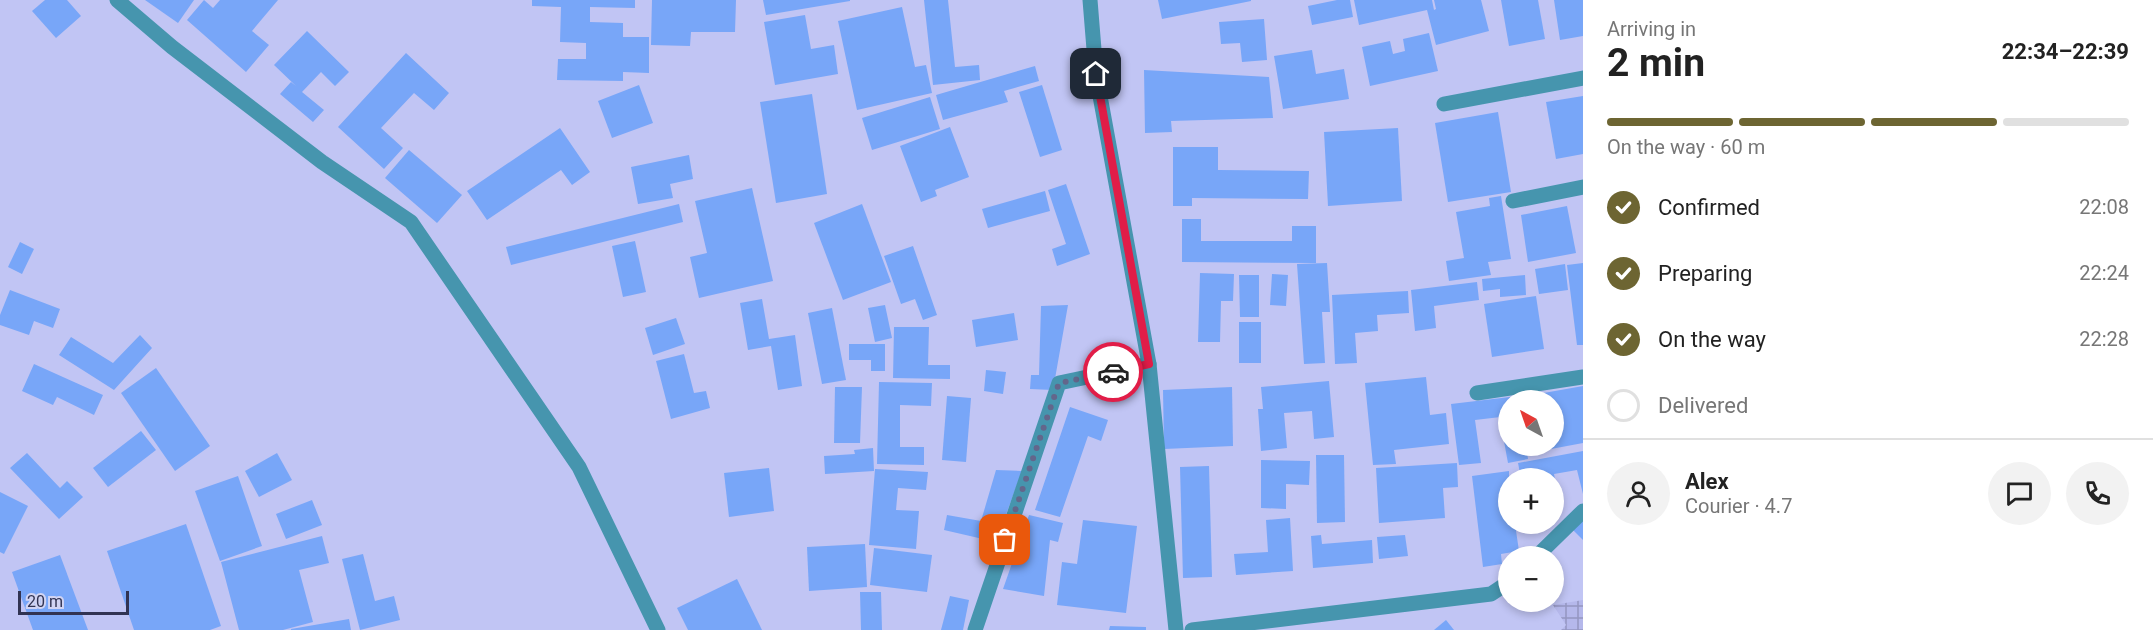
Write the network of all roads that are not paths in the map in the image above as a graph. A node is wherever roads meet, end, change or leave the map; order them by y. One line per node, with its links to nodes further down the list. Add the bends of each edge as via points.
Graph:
1 (117, 0): 13 (street, via 322,162 411,222 579,467)
2 (1090, 0): 7 (street, via 1096,74)
3 (1583, 78): 4 (street)
4 (1444, 104)
5 (1583, 187): 6 (street)
6 (1514, 201)
7 (1149, 364): 14 (street, via 1059,383); 15 (street)
8 (1583, 376): 9 (street)
9 (1477, 393)
10 (1583, 511): 11 (street)
11 (1547, 546)
12 (1498, 589): 16 (street, via 1491,594)
13 (658, 630)
14 (975, 630)
15 (1176, 630)
16 (1192, 630)

